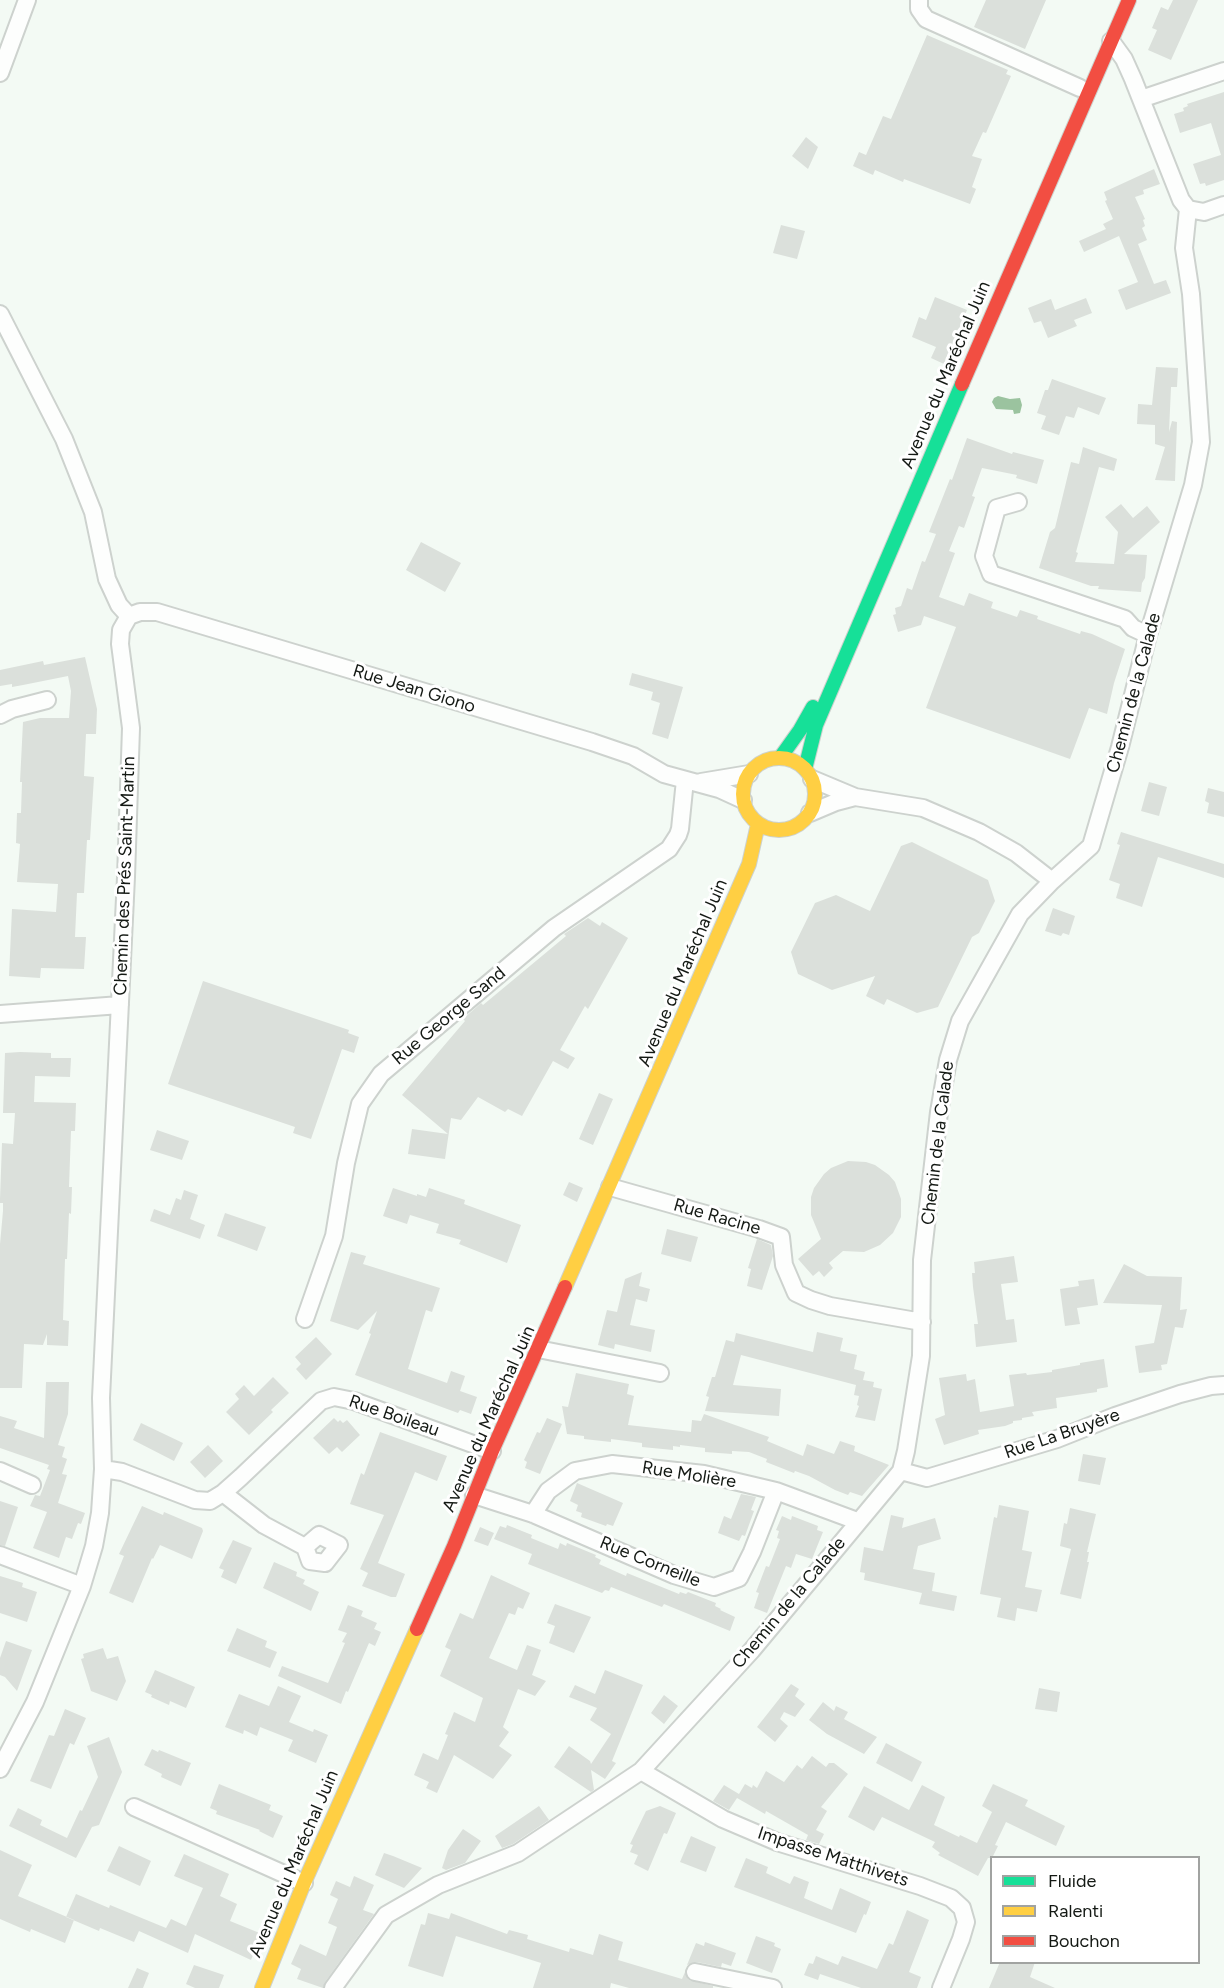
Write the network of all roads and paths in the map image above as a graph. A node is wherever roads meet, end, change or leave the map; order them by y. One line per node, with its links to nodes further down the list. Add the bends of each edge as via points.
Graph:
1 (27, 0): 7 (street)
2 (919, 0): 8 (street, via 926,20)
3 (1117, 0): 8 (main road, Avenue du Maréchal Juin)
4 (1129, 0): 5 (main road, Avenue du Maréchal Juin)
5 (1111, 40): 9 (street); 20 (main road, Avenue du Maréchal Juin, via 816,725)
6 (1224, 71): 9 (street)
7 (0, 73)
8 (1080, 88): 18 (main road, Avenue du Maréchal Juin, via 823,686)
9 (1141, 99): 11 (street)
10 (1224, 205): 11 (street, via 1204,212)
11 (1188, 209): 15 (street, Chemin de la Calade, via 1184,248 1201,442 1193,484)
12 (0, 314): 14 (street, via 64,439 93,512 107,579)
13 (1018, 502): 15 (street, via 997,508 984,556 991,574 1125,619 1133,628)
14 (129, 616): 21 (street, Rue Jean Giono, via 157,612 592,742); 29 (street, Chemin des Prés Saint-Martin, via 121,630 120,644 131,728)
15 (1150, 628): 28 (street, Chemin de la Calade, via 1091,846)
16 (47, 700): 17 (street)
17 (0, 715)
18 (780, 758): 19 (main road, via 763,761); 20 (main road, via 790,760)
19 (749, 774): 21 (street); 23 (main road)
20 (808, 774): 22 (street); 24 (main road, via 815,790)
21 (690, 782): 23 (street, Rue Jean Giono); 32 (street, Rue George Sand, via 680,829 669,849 554,928 381,1074 360,1104 334,1236)
22 (855, 797): 24 (street); 28 (street, via 923,808 970,828 1000,842)
23 (743, 800): 25 (main road)
24 (810, 813): 26 (main road)
25 (758, 824): 26 (main road, via 768,829); 27 (main road, Avenue du Maréchal Juin)
26 (772, 839): 27 (main road, Avenue du Maréchal Juin)
27 (749, 864): 31 (main road, Avenue du Maréchal Juin)
28 (1052, 881): 33 (street, Chemin de la Calade, via 1020,915 960,1021 948,1060 922,1260)
29 (120, 1005): 30 (street); 38 (street, Chemin des Prés Saint-Martin, via 101,1398)
30 (0, 1014)
31 (610, 1187): 33 (street, Rue Racine, via 781,1237 784,1264 796,1293 811,1300); 34 (main road, Avenue du Maréchal Juin)
32 (305, 1319)
33 (922, 1322): 39 (street, Chemin de la Calade, via 921,1356)
34 (538, 1349): 35 (street); 37 (main road, Avenue du Maréchal Juin)
35 (660, 1373)
36 (1224, 1385): 39 (street, Rue La Bruyère, via 1180,1394 1057,1439 927,1478)
37 (492, 1451): 43 (street, Rue Boileau, via 334,1396 312,1408); 44 (main road, Avenue du Maréchal Juin)
38 (103, 1469): 43 (street, Rue Boileau, via 122,1472 195,1500 210,1501); 49 (street, Chemin des Prés Saint-Martin, via 100,1513)
39 (901, 1471): 46 (street, Chemin de la Calade)
40 (0, 1472): 41 (street)
41 (32, 1485)
42 (776, 1491): 45 (street, Rue Molière, via 704,1474 612,1464 575,1471 548,1491); 45 (street, Rue Corneille, via 739,1578 714,1587 674,1575); 46 (street, Rue Molière)
43 (223, 1493): 47 (street, via 264,1525)
44 (474, 1495): 45 (street, Rue Corneille); 53 (main road, Avenue du Maréchal Juin)
45 (533, 1514)
46 (857, 1521): 51 (street, Chemin de la Calade, via 752,1650)
47 (305, 1547)
48 (0, 1555): 49 (street)
49 (82, 1586): 50 (street, Chemin des Prés Saint-Martin, via 35,1702)
50 (0, 1769)
51 (641, 1771): 56 (street, Chemin de la Calade, via 518,1853 438,1885 386,1915); 58 (street, Impasse Matthivets, via 723,1819 777,1842 951,1898 962,1908 966,1922)
52 (134, 1807): 53 (street)
53 (304, 1883): 55 (main road, Avenue du Maréchal Juin)
54 (695, 1972): 57 (street)
55 (262, 1988)
56 (333, 1988)
57 (773, 1988)
58 (941, 1988)

